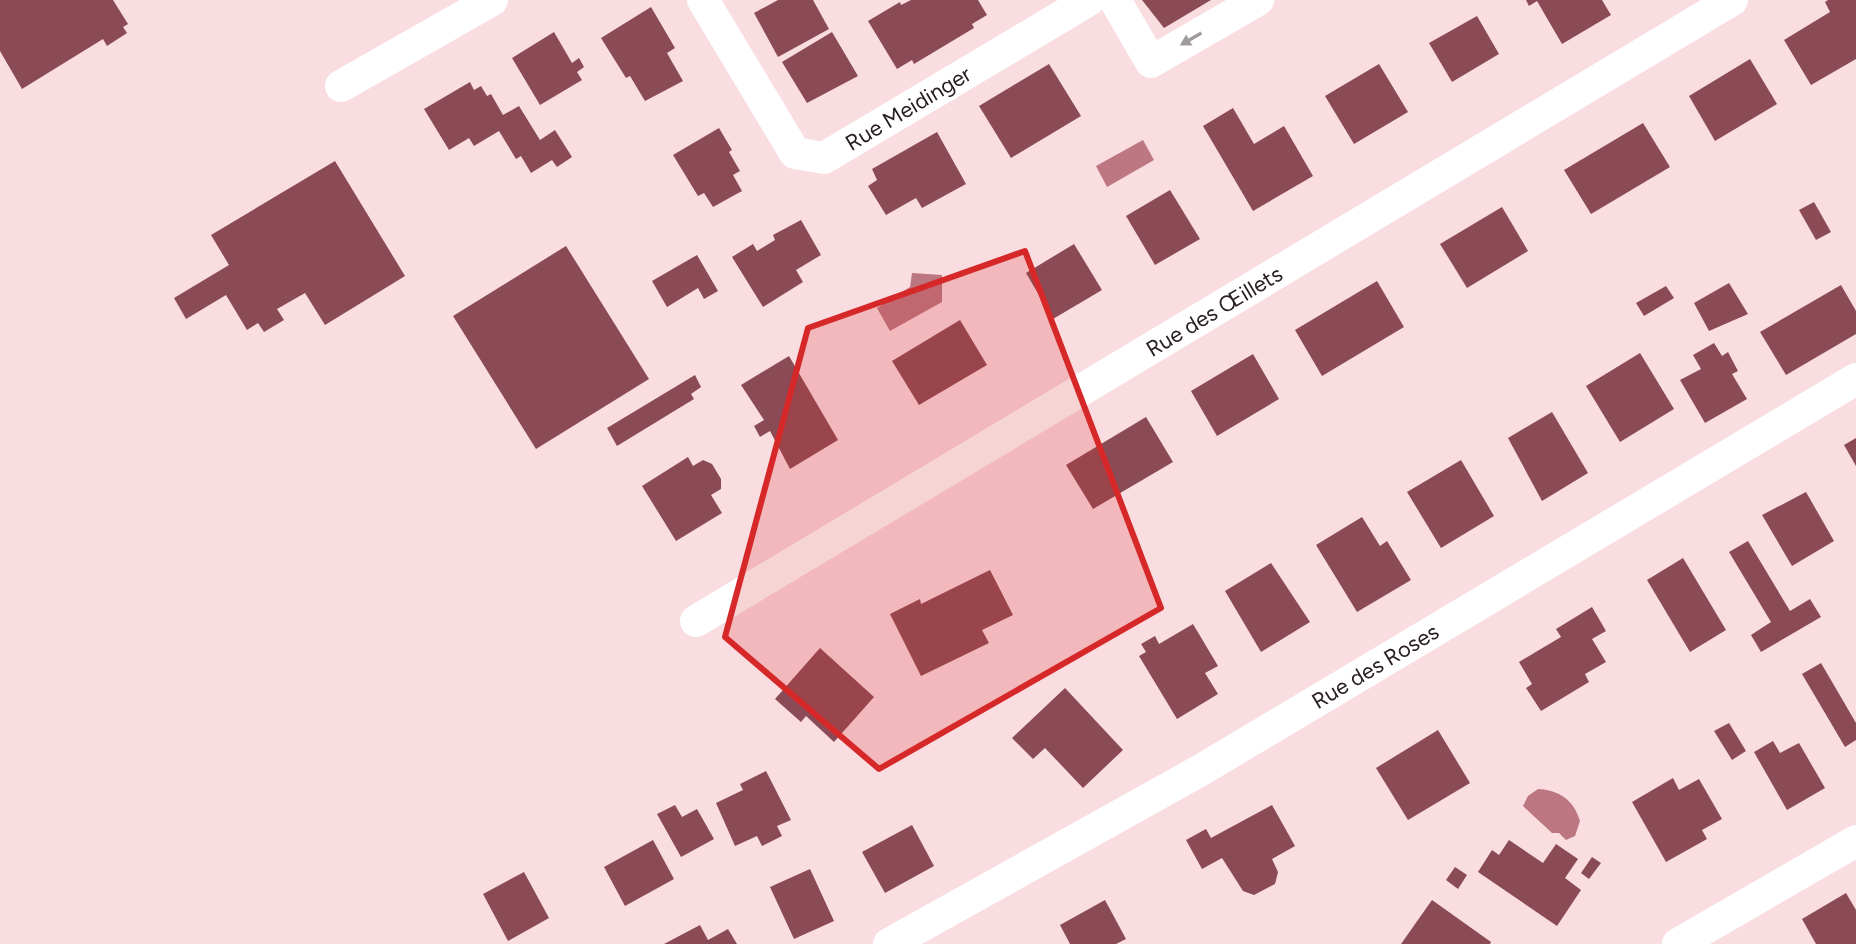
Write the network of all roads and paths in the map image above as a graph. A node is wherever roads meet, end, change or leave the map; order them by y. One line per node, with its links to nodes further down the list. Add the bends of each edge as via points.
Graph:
1 (492, 0): 7 (street)
2 (703, 0): 3 (street, Rue Meidinger, via 795,153 824,158)
3 (1089, 0)
4 (1115, 0): 5 (street, one-way to 4, via 1151,62)
5 (1258, 0)
6 (1732, 0): 9 (street, Rue des Œillets)
7 (341, 86)
8 (1856, 379): 11 (street, Rue des Roses, via 1201,770)
9 (696, 621)
10 (1856, 841): 12 (street)
11 (889, 944)
12 (1678, 944)

